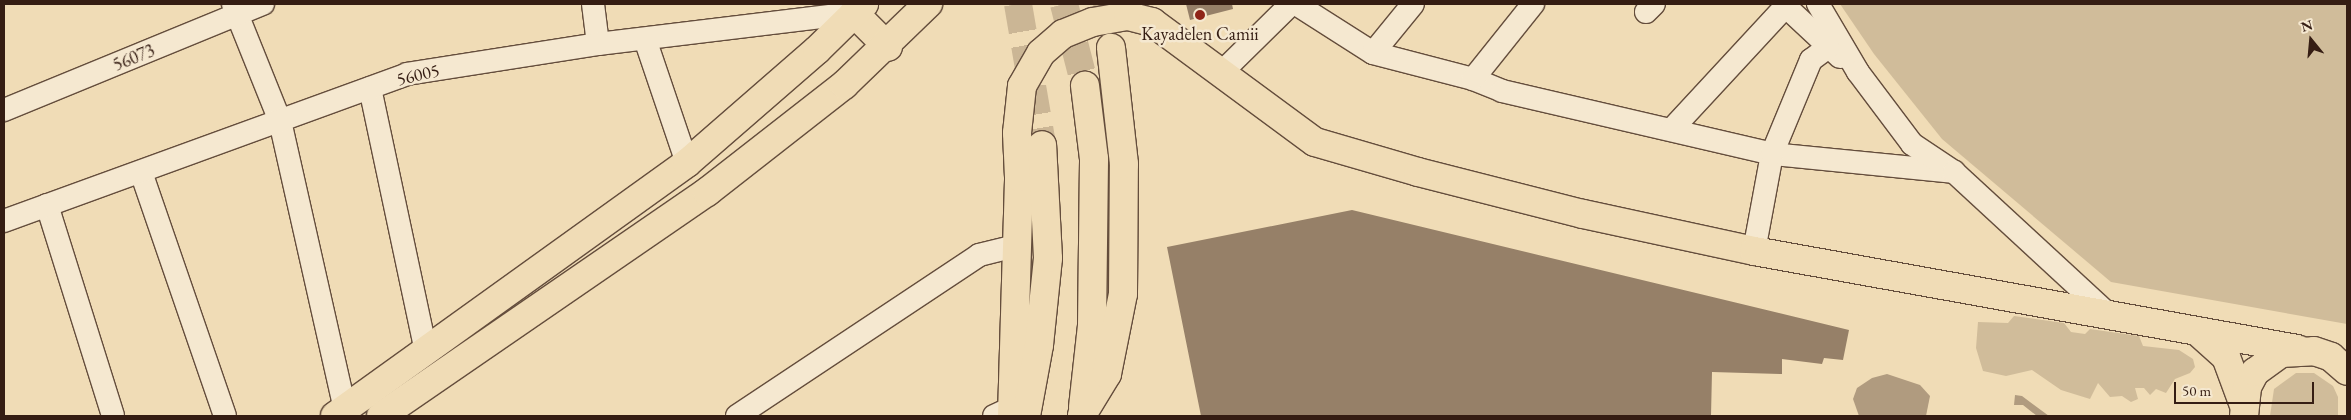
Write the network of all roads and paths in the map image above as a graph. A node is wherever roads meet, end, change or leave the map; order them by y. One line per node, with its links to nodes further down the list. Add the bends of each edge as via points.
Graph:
1 (264, 4): 11 (street, 56073)
2 (592, 4): 13 (street)
3 (928, 4): 14 (main road)
4 (1291, 4): 18 (street)
5 (1296, 4): 17 (street)
6 (1413, 4): 17 (street)
7 (1533, 4): 20 (street)
8 (1818, 4): 19 (street)
9 (1785, 5): 15 (street); 25 (street)
10 (859, 8): 12 (street, 56005); 14 (main road); 28 (main road)
11 (235, 10): 23 (street, 56073); 24 (street)
12 (645, 39): 13 (street, 56005); 28 (street)
13 (598, 44): 22 (street, 56005, via 407,74)
14 (888, 47): 45 (main road, via 707,192)
15 (1828, 47): 19 (street); 27 (street, via 1811,60)
16 (1111, 48): 47 (main road, via 1124,164 1123,294 1107,374)
17 (1373, 53): 20 (street)
18 (1223, 71): 33 (main road, via 1152,22 1128,16 1093,22 1063,34 1041,53 1022,86); 34 (main road, via 1315,142 1583,214)
19 (1858, 72): 30 (street, via 1912,144)
20 (1473, 79): 25 (street, via 1502,91)
21 (1086, 86): 47 (main road, via 1094,159 1092,325)
22 (370, 88): 24 (street, 56005); 38 (street)
23 (4, 110)
24 (280, 121): 29 (street, 56005); 41 (street)
25 (1672, 129): 27 (street)
26 (1042, 145): 42 (main road, via 1048,258 1039,345)
27 (1772, 154): 30 (street); 34 (street)
28 (687, 163): 38 (main road)
29 (141, 172): 31 (street, 56005); 44 (street)
30 (1954, 172): 35 (street)
31 (47, 205): 32 (street, 56005); 43 (street)
32 (4, 221)
33 (1015, 246): 42 (main road); 46 (street, via 979,255)
34 (1754, 251): 35 (main road)
35 (2108, 314): 36 (main road)
36 (2196, 330): 37 (main road); 40 (main road, via 2226,357)
37 (2297, 349): 39 (main road); 40 (main road, via 2281,353 2255,372)
38 (426, 351): 41 (main road)
39 (2342, 362)
40 (2244, 410)
41 (340, 413)
42 (1010, 414)
43 (113, 416)
44 (225, 416)
45 (381, 416)
46 (736, 416)
47 (1082, 416)

